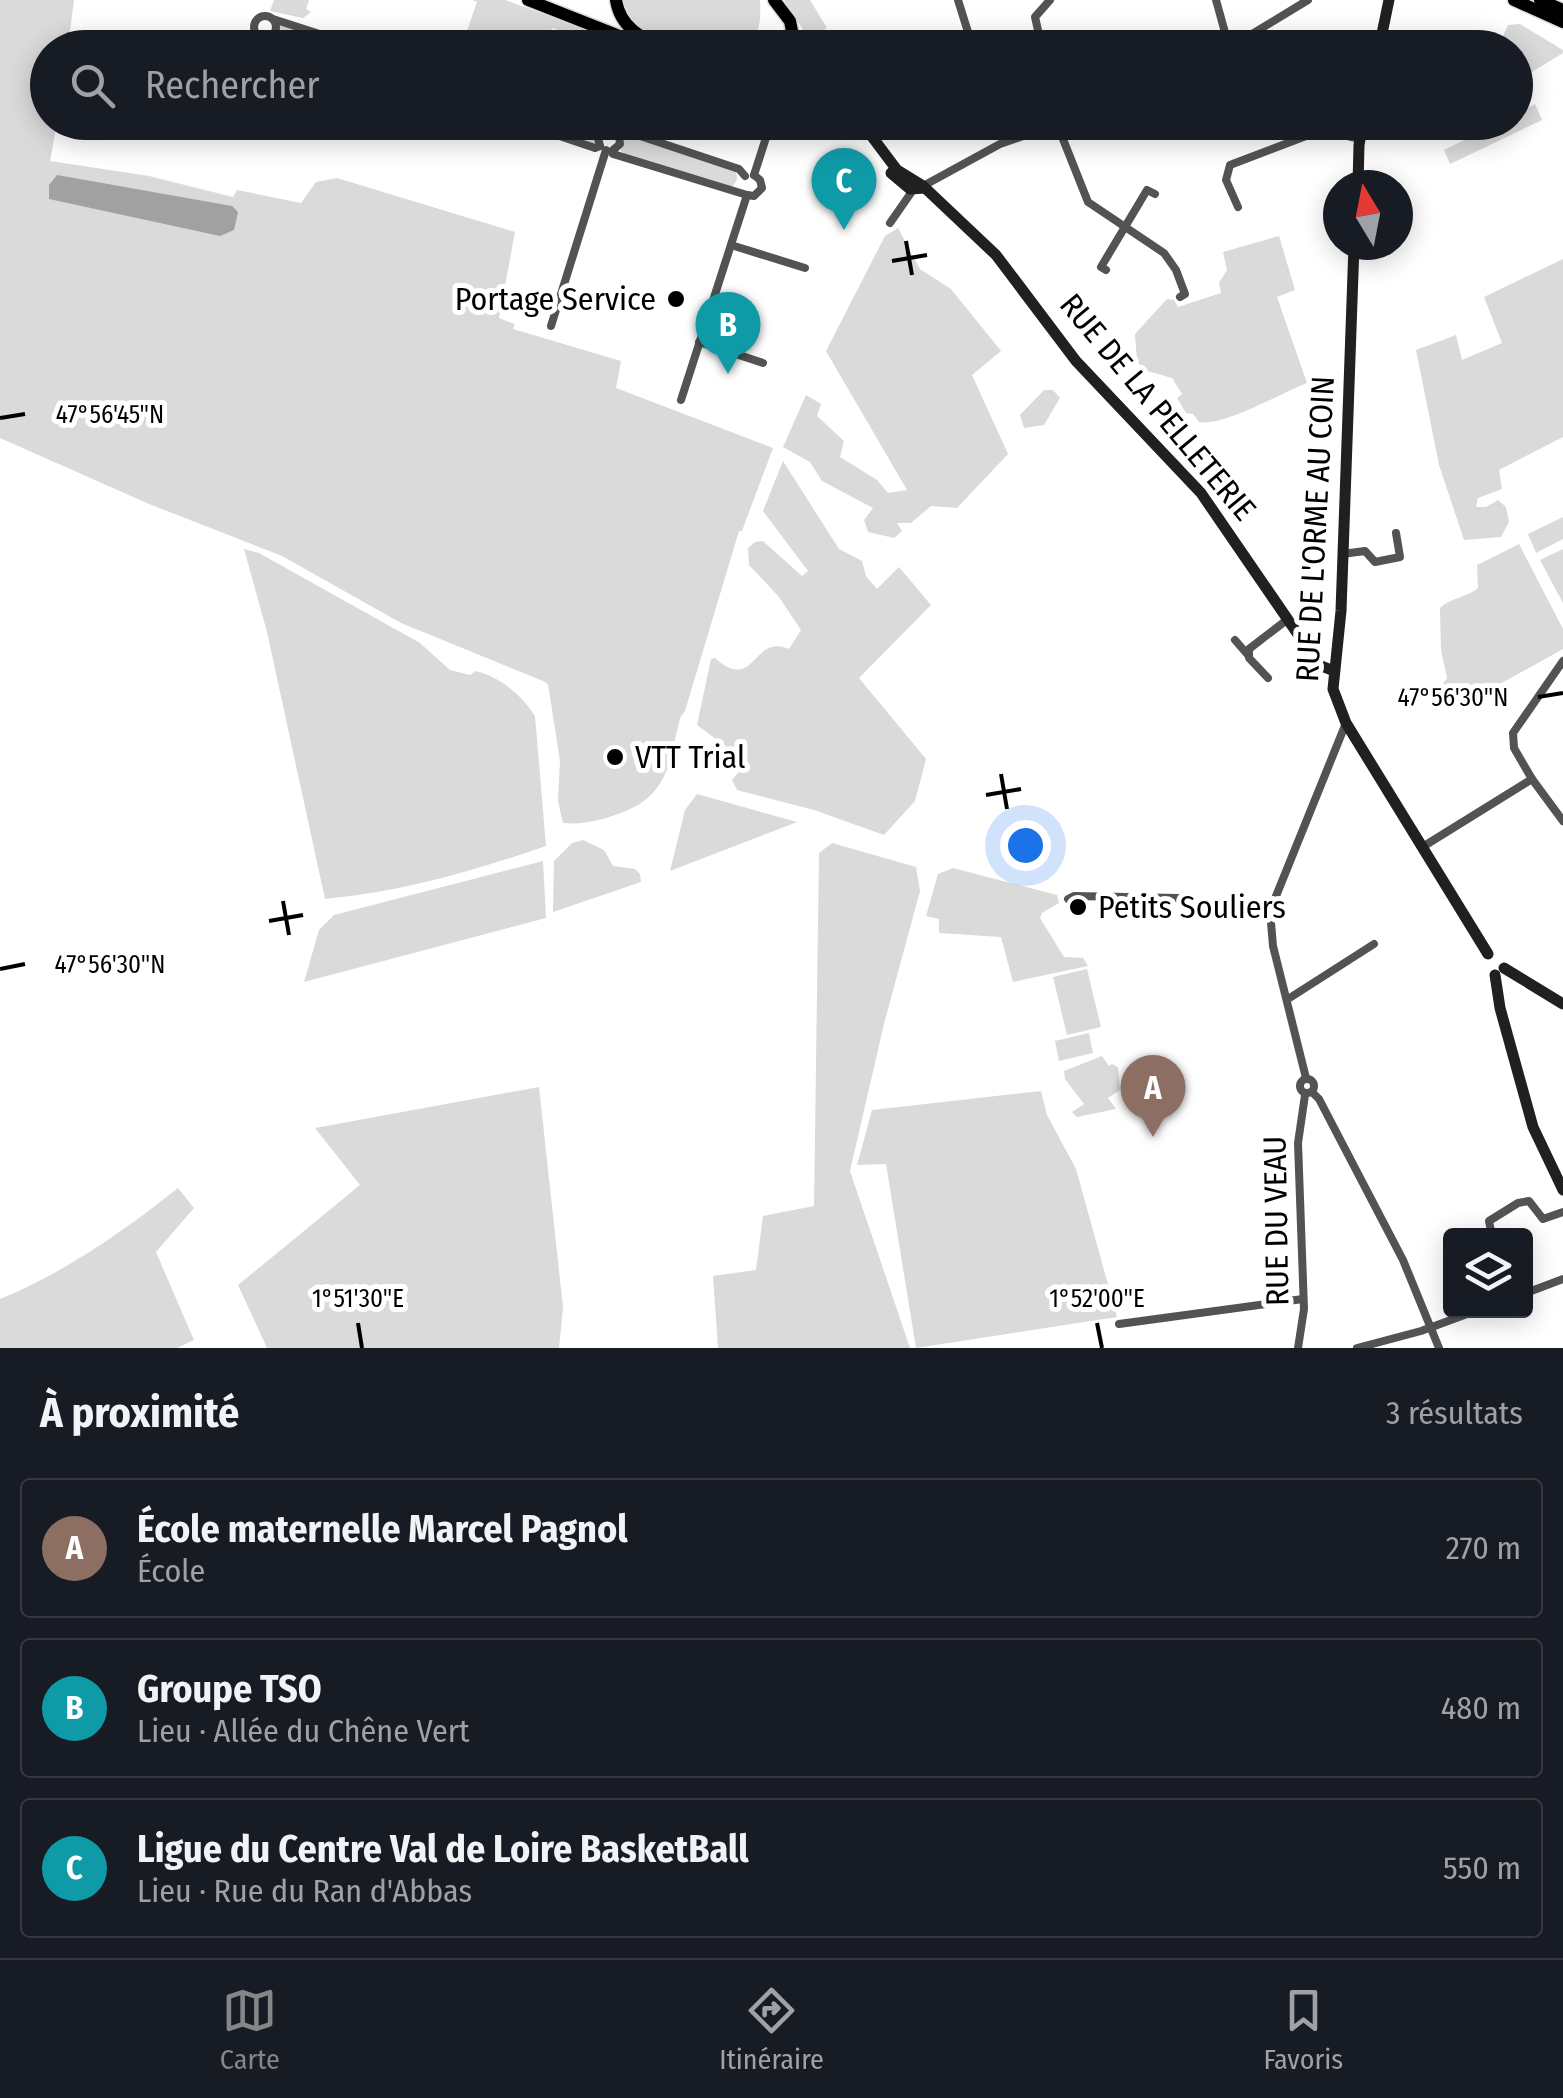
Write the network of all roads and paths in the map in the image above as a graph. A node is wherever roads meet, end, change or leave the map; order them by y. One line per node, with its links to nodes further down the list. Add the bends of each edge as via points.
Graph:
1 (528, 0): 18 (main road)
2 (616, 0): 19 (main road)
3 (774, 0): 12 (main road)
4 (958, 0): 22 (street)
5 (1050, 0): 23 (street, via 1035,18)
6 (1216, 0): 24 (street)
7 (1308, 0): 25 (street)
8 (1388, 0): 26 (main road)
9 (1514, 0): 14 (main road)
10 (1540, 0): 11 (main road)
11 (1563, 10)
12 (785, 14): 20 (main road); 21 (main road)
13 (273, 20): 15 (street, via 257,20); 16 (street); 17 (street)
14 (1563, 22)
15 (255, 30)
16 (275, 30)
17 (305, 30)
18 (604, 30)
19 (632, 30)
20 (783, 30)
21 (793, 30)
22 (967, 30)
23 (1038, 30)
24 (1224, 30)
25 (1258, 30)
26 (1382, 30)
27 (571, 140): 37 (street)
28 (599, 140): 37 (street)
29 (620, 140): 37 (street)
30 (652, 140): 39 (street)
31 (764, 140): 39 (street)
32 (872, 140): 40 (main road, RUE DE LA PELLETERIE, via 895,178)
33 (1012, 140): 40 (street)
34 (1065, 140): 45 (street, via 1083,195)
35 (1295, 140): 43 (street, via 1230,164 1226,180)
36 (1360, 140): 38 (main road)
37 (606, 149): 41 (street); 51 (street)
38 (1359, 170)
39 (749, 175): 41 (street, via 740,182); 41 (street, via 762,188)
40 (920, 188): 44 (street); 57 (main road, RUE DE LA PELLETERIE, via 996,255 1076,360 1201,493)
41 (745, 194): 46 (street)
42 (1155, 194): 45 (street, via 1147,190)
43 (1238, 208)
44 (890, 223)
45 (1124, 226): 49 (street, via 1101,267); 50 (street, via 1171,261 1185,294)
46 (731, 245): 48 (street); 52 (street)
47 (1353, 260): 56 (main road, RUE DE L'ORME AU COIN)
48 (805, 268)
49 (1106, 270)
50 (1180, 297)
51 (552, 326)
52 (699, 342): 53 (street); 54 (street)
53 (763, 363)
54 (681, 400)
55 (1396, 533): 56 (street, via 1400,556 1375,562 1365,551)
56 (1342, 554): 61 (main road, RUE DE L'ORME AU COIN)
57 (1288, 618): 59 (street); 61 (main road, RUE DE LA PELLETERIE, via 1319,665)
58 (1235, 640): 59 (street)
59 (1248, 655): 62 (street)
60 (1563, 662): 64 (street, via 1513,733)
61 (1334, 672): 63 (main road, RUE DE L'ORME AU COIN, via 1333,696)
62 (1268, 678)
63 (1346, 723): 66 (main road, RUE DE L'ORME AU COIN); 68 (street)
64 (1532, 779): 65 (street); 66 (street)
65 (1563, 821)
66 (1424, 846): 70 (main road, RUE DE L'ORME AU COIN, via 1488,954 1487,967)
67 (1068, 899): 68 (street, via 1178,898)
68 (1270, 911): 71 (street, RUE DU VEAU)
69 (1374, 944): 71 (street)
70 (1500, 972): 72 (main road); 74 (main road, via 1500,1008 1534,1127)
71 (1288, 999): 73 (street, RUE DU VEAU)
72 (1563, 1004)
73 (1308, 1094): 79 (street, RUE DU VEAU, via 1298,1143); 82 (street, via 1319,1100)
74 (1563, 1190)
75 (1563, 1212): 76 (street, via 1543,1218 1528,1202 1518,1202 1489,1221)
76 (1490, 1228)
77 (1563, 1279): 78 (street)
78 (1533, 1290)
79 (1304, 1298): 81 (street); 83 (street, RUE DU VEAU)
80 (1455, 1318): 82 (street)
81 (1120, 1324)
82 (1432, 1326): 84 (street); 85 (street)
83 (1298, 1348)
84 (1356, 1348)
85 (1439, 1348)

